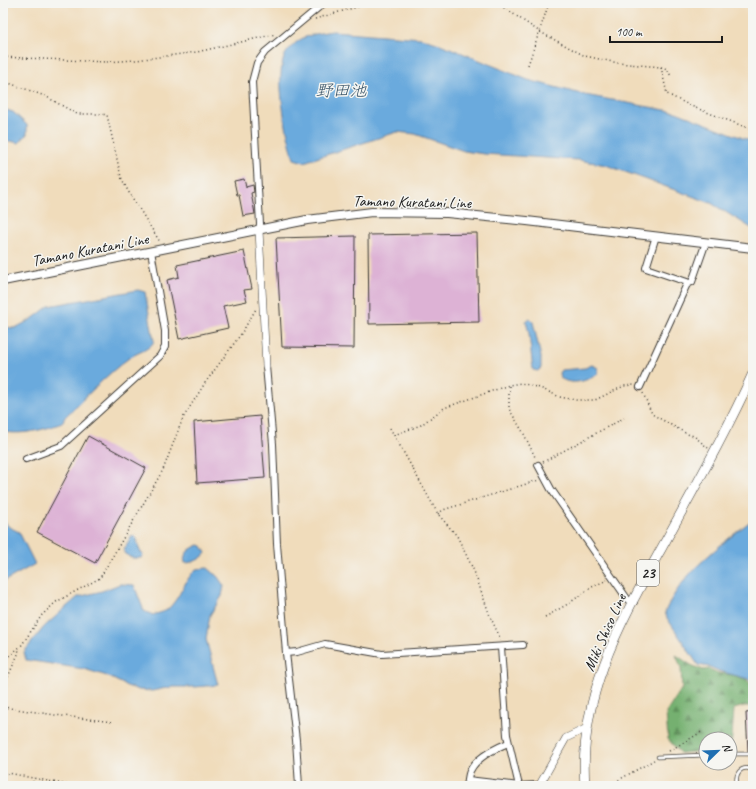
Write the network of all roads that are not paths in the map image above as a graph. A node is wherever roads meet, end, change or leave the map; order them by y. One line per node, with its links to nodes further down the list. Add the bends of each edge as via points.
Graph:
1 (324, 3): 2 (street, via 282,36 257,63 252,82)
2 (259, 230): 3 (main road, Tamano Kuratani Line, via 346,215 400,212 454,214); 6 (main road, Tamano Kuratani Line); 9 (street)
3 (656, 236): 4 (main road, Tamano Kuratani Line); 8 (street, via 646,268)
4 (706, 242): 5 (main road, Tamano Kuratani Line); 8 (street, via 692,282)
5 (753, 248)
6 (150, 251): 7 (main road, Tamano Kuratani Line); 12 (street, via 165,331 165,347 160,356 61,446)
7 (3, 281)
8 (688, 284): 11 (street)
9 (266, 366): 17 (street)
10 (753, 373): 14 (main road, Miki Shiso Line / 23)
11 (640, 387)
12 (26, 459)
13 (538, 465): 14 (street, via 566,512 628,600)
14 (634, 602): 18 (main road, Miki Shiso Line / 23, via 605,662)
15 (523, 645): 16 (street)
16 (501, 647): 17 (street, via 382,654 325,644); 19 (street)
17 (286, 653): 27 (street)
18 (586, 728): 29 (street, via 566,738); 30 (main road, Miki Shiso Line / 23)
19 (508, 743): 25 (street, via 487,754 474,765); 28 (street)
20 (738, 754): 21 (lane)
21 (753, 754)
22 (698, 755): 23 (lane)
23 (658, 757)
24 (753, 771): 31 (lane, via 745,768 739,771)
25 (467, 783): 28 (street)
26 (753, 783): 32 (lane)
27 (299, 786)
28 (519, 786): 29 (street)
29 (539, 786)
30 (585, 786)
31 (737, 786)
32 (750, 786)

